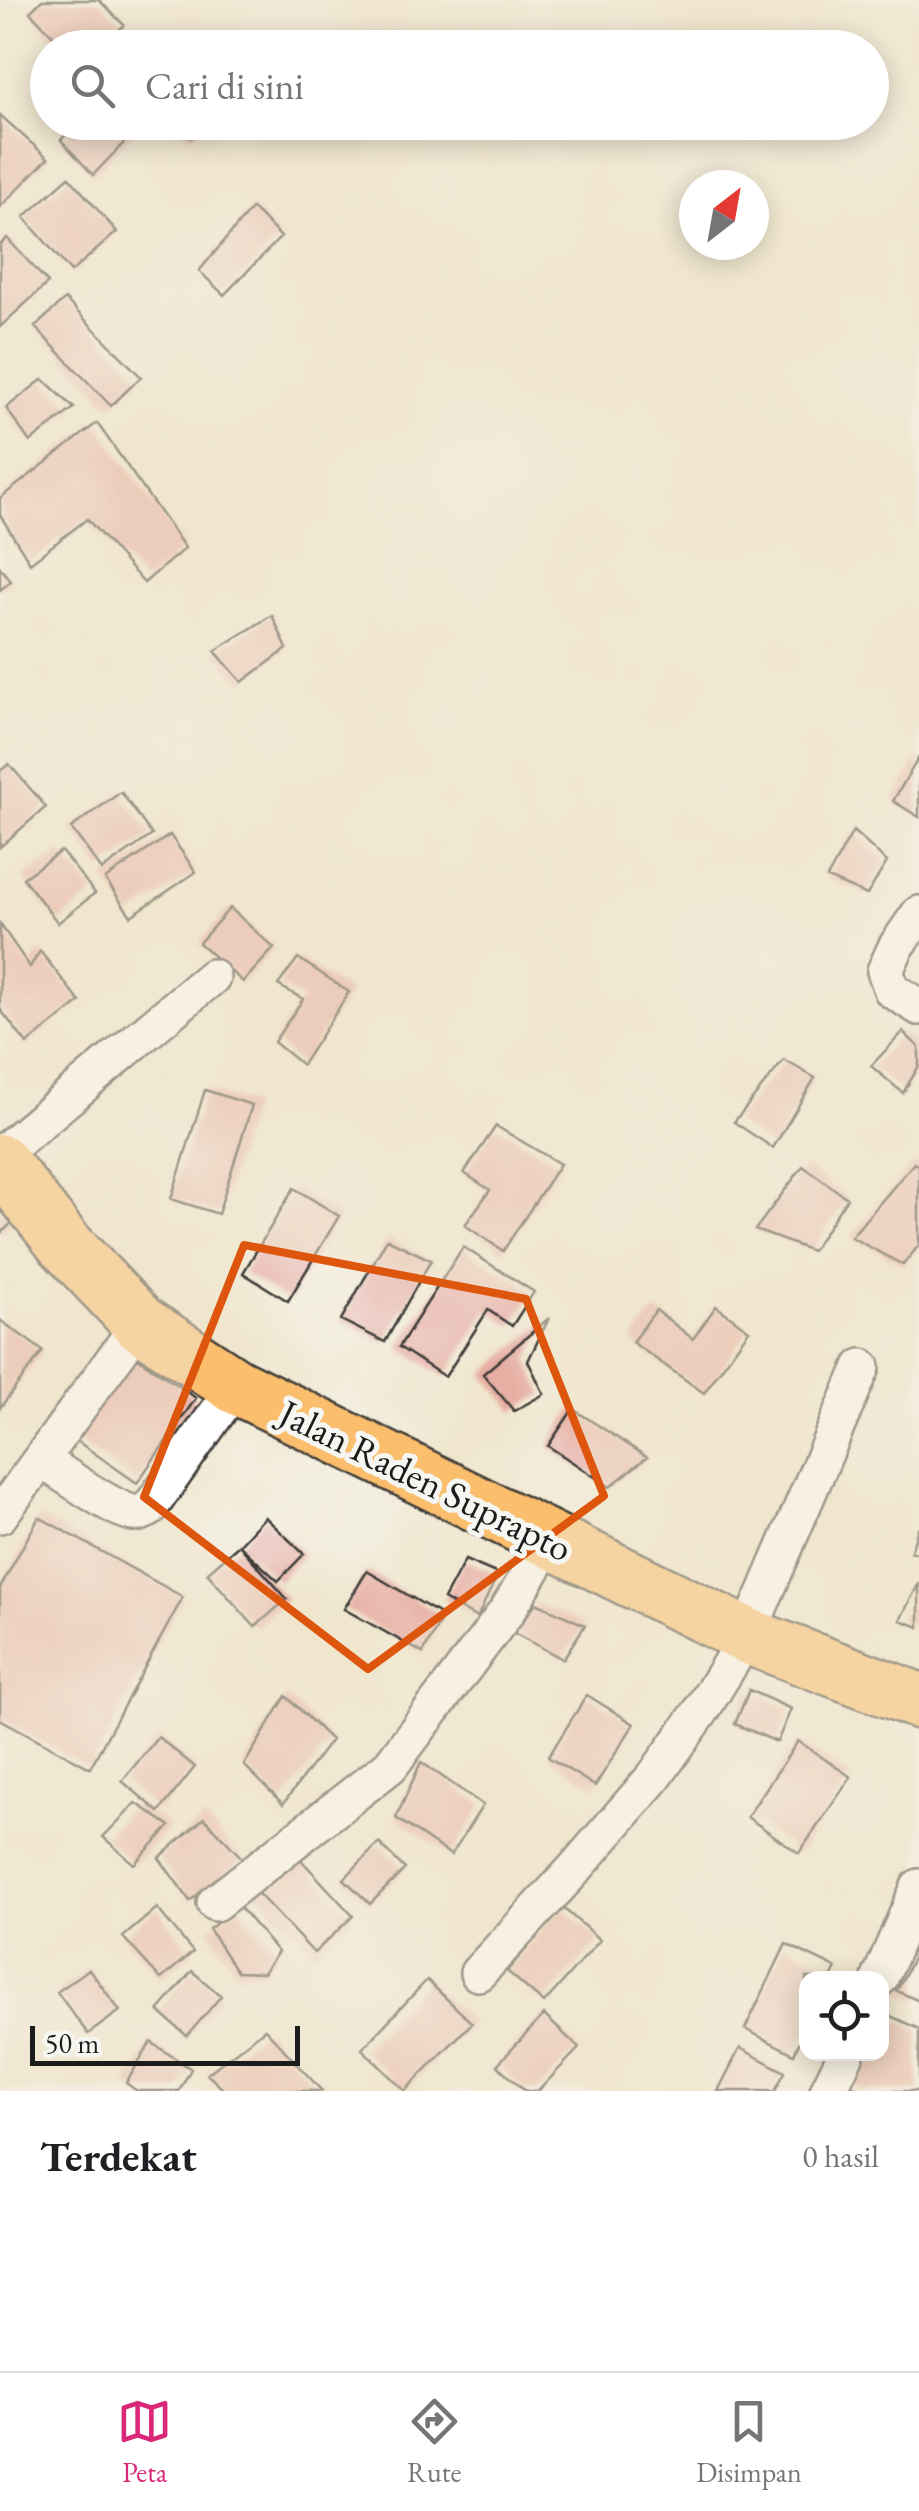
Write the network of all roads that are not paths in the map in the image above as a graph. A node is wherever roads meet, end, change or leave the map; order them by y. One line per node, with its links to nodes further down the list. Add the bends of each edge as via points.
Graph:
1 (919, 914): 3 (street, via 885,971 892,990)
2 (212, 976): 4 (street)
3 (919, 1007)
4 (0, 1158): 5 (highway, Jalan Raden Suprapto, via 62,1242)
5 (140, 1323): 7 (highway, Jalan Raden Suprapto); 8 (street)
6 (862, 1367): 11 (street)
7 (236, 1386): 8 (street, via 143,1512 120,1508); 10 (highway, Jalan Raden Suprapto)
8 (41, 1460): 9 (street)
9 (0, 1514)
10 (549, 1542): 11 (highway, Jalan Raden Suprapto); 14 (street, via 507,1611 390,1766)
11 (748, 1636): 12 (highway, Jalan Raden Suprapto); 16 (street, via 654,1777)
12 (919, 1701)
13 (919, 1886): 15 (street)
14 (215, 1904)
15 (883, 1971)
16 (478, 1973)
17 (843, 2061): 18 (street)
18 (828, 2091)

